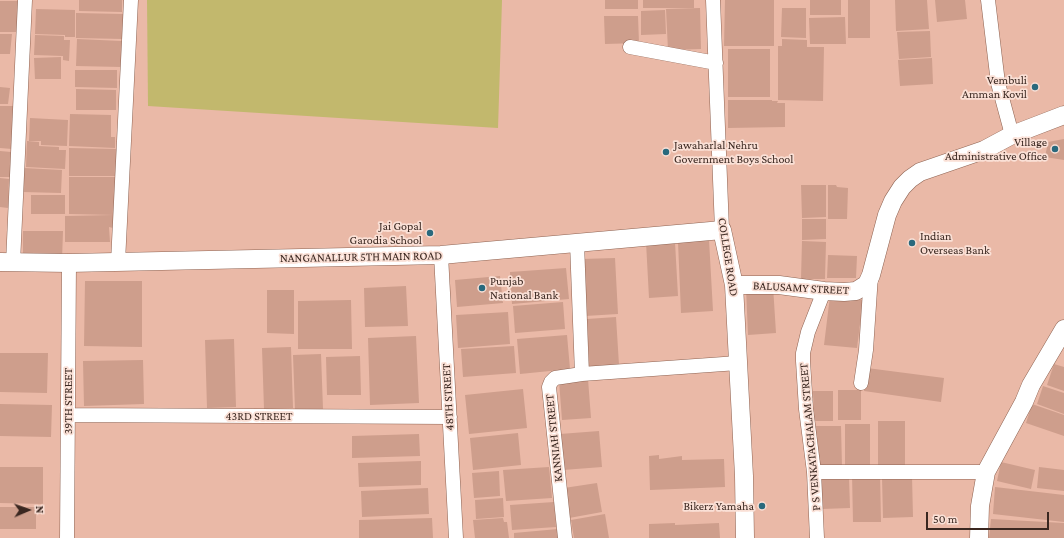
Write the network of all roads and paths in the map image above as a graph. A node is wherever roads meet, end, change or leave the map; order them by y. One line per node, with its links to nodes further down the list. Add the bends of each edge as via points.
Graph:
1 (25, 0): 13 (street)
2 (131, 0): 12 (street)
3 (713, 0): 6 (street, COLLEGE ROAD)
4 (988, 0): 8 (street, via 998,83)
5 (630, 47): 6 (street)
6 (716, 63): 9 (street, COLLEGE ROAD)
7 (1064, 115): 8 (street)
8 (1012, 135): 15 (street, via 984,150 920,172 906,183 887,215)
9 (722, 230): 10 (street, NANGANALLUR 5TH MAIN ROAD); 16 (street, COLLEGE ROAD)
10 (577, 243): 11 (street, NANGANALLUR 5TH MAIN ROAD); 20 (street)
11 (441, 255): 12 (street, NANGANALLUR 5TH MAIN ROAD); 23 (street, 48TH STREET)
12 (118, 262): 14 (street, NANGANALLUR 5TH MAIN ROAD)
13 (6, 263): 14 (street, NANGANALLUR 5TH MAIN ROAD)
14 (69, 263): 22 (street, 39TH STREET)
15 (869, 279): 17 (street, BALUSAMY STREET, via 856,291); 21 (street, via 866,350)
16 (734, 285): 17 (street, BALUSAMY STREET, via 779,285); 19 (street, COLLEGE ROAD)
17 (824, 291): 24 (street, P S VENKATACHALAM STREET, via 808,332 803,353 806,409)
18 (1064, 329): 25 (street, via 1031,385)
19 (738, 363): 20 (street, KANNIAH STREET); 29 (street, COLLEGE ROAD)
20 (582, 374): 28 (street, KANNIAH STREET, via 555,378 549,387)
21 (861, 383)
22 (68, 415): 23 (street, 43RD STREET); 26 (street, 39TH STREET)
23 (450, 417): 27 (street, 48TH STREET)
24 (814, 472): 25 (street); 30 (street, P S VENKATACHALAM STREET)
25 (986, 472): 31 (street, via 980,506)
26 (67, 538)
27 (456, 538)
28 (565, 538)
29 (745, 538)
30 (817, 538)
31 (979, 538)

